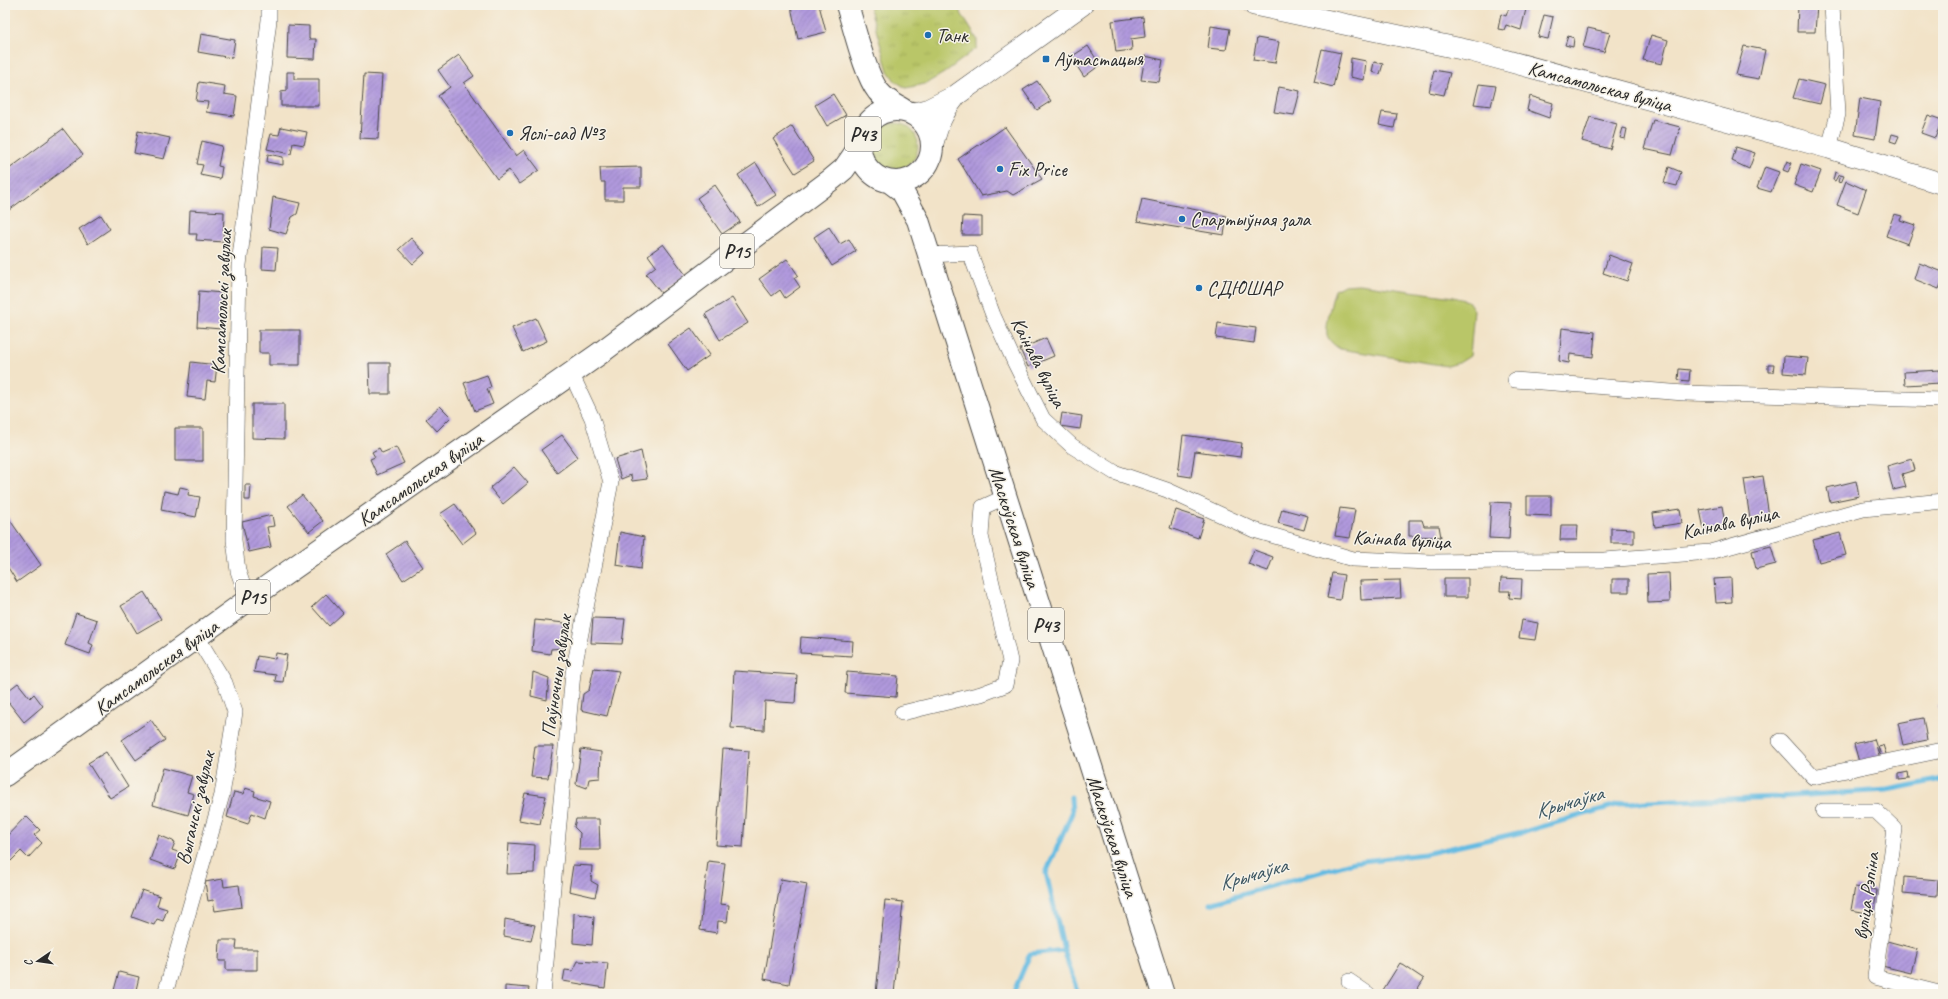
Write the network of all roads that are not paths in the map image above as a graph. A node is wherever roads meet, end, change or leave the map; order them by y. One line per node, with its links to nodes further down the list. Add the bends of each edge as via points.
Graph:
1 (269, 5): 23 (street, Камсамольскі завулак, via 239,265 234,540 238,571)
2 (847, 5): 6 (main road, Р43)
3 (1082, 5): 7 (main road)
4 (1254, 5): 11 (main road, Камсамольская вуліца, via 1471,51)
5 (1832, 5): 11 (street, via 1838,114)
6 (869, 73): 8 (main road, Р43, via 877,90 890,103); 9 (main road, Р43, via 870,107)
7 (955, 96): 8 (main road, via 927,110); 10 (main road, via 945,108)
8 (908, 111): 9 (main road, Р43, via 888,110 874,116); 10 (main road, Р43, via 927,126)
9 (862, 137): 13 (main road, Камсамольская вуліца / Р15, via 844,169); 14 (main road, Р43, via 862,159 869,170)
10 (933, 143): 12 (main road, Р43, via 932,156)
11 (1829, 148): 15 (main road, Камсамольская вуліца)
12 (926, 167): 14 (main road, via 916,177 904,182); 16 (main road, Маскоўская вуліца / Р43, via 916,200)
13 (832, 179): 14 (main road, Камсамольская вуліца / Р15, via 862,174); 18 (main road, Камсамольская вуліца / Р15)
14 (885, 180): 16 (main road, Маскоўская вуліца / Р43, via 902,191)
15 (1943, 184)
16 (918, 220): 17 (main road, Маскоўская вуліца / Р43)
17 (929, 255): 21 (main road, Маскоўская вуліца / Р43); 22 (street, Каінава вуліца, via 970,253 993,315 1043,419 1072,446 1114,472 1167,490 1254,530 1353,559 1430,562 1604,560 1710,552 1863,509)
18 (571, 373): 23 (main road, Камсамольская вуліца / Р15); 32 (street, Паўночны завулак, via 592,418 611,482 573,673)
19 (1515, 380): 20 (street, via 1684,393)
20 (1943, 400)
21 (1006, 497): 25 (street, via 983,507 981,536 1010,661 1005,685 981,694); 33 (main road, Маскоўская вуліца / Р43)
22 (1943, 501)
23 (248, 600): 24 (main road, Камсамольская вуліца / Р15)
24 (197, 637): 28 (main road, Камсамольская вуліца / Р15); 31 (street, Выганскі завулак, via 225,683 235,712 222,795)
25 (902, 713)
26 (1780, 741): 27 (street, via 1813,777)
27 (1943, 750)
28 (5, 775)
29 (1823, 811): 35 (street, вуліца Рэпіна, via 1876,812 1895,829 1875,977)
30 (1349, 981): 34 (street)
31 (165, 994)
32 (543, 994)
33 (1163, 994)
34 (1368, 994)
35 (1943, 994)

